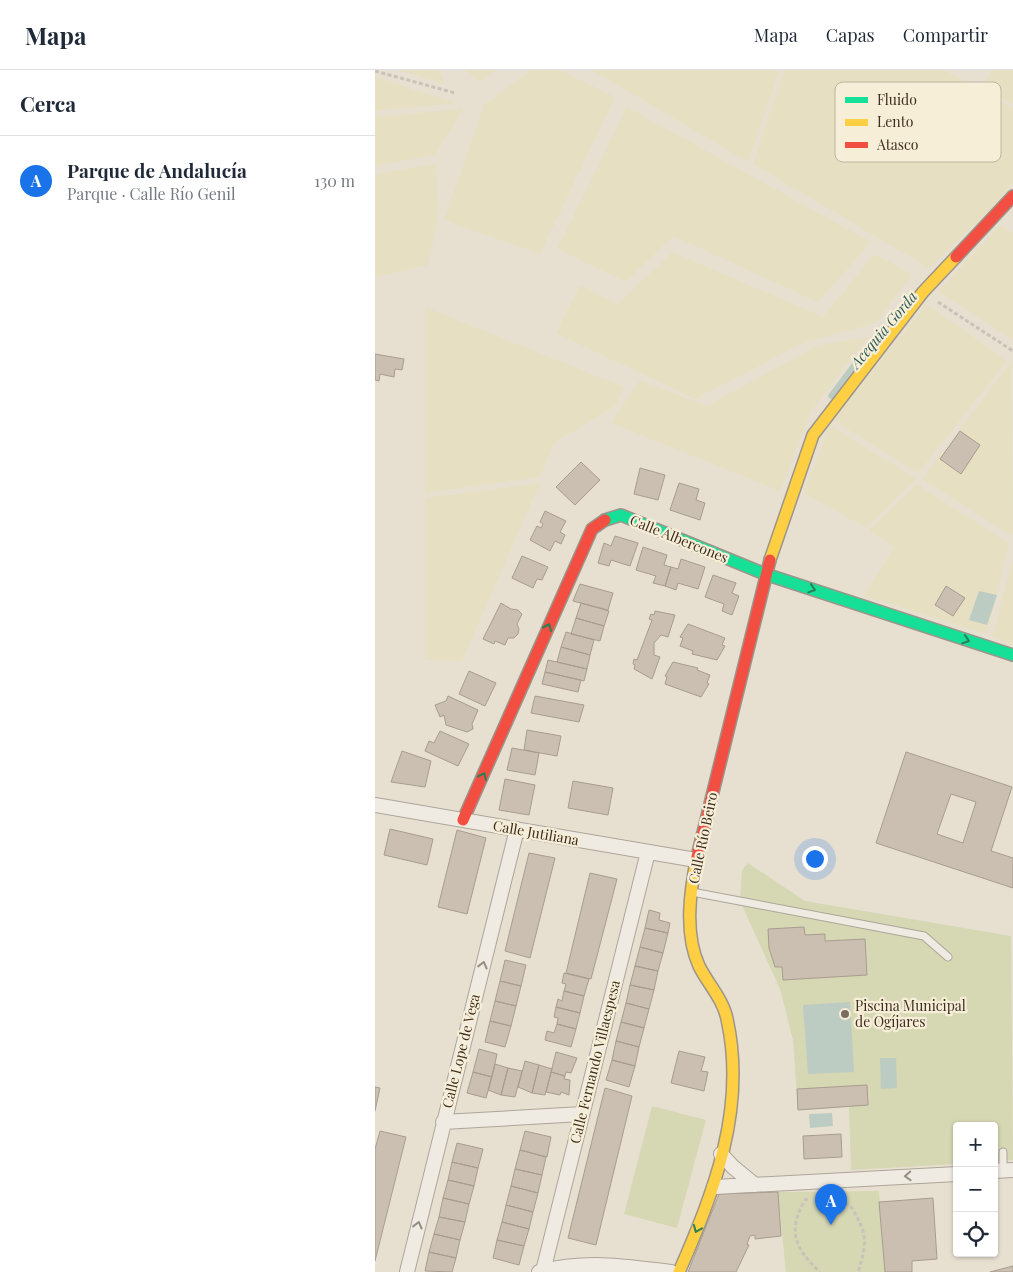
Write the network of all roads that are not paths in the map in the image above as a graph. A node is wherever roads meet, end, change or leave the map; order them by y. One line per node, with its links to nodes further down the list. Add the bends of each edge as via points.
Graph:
1 (1013, 196): 2 (street, Calle Río Beiro, via 923,292 813,435)
2 (765, 574): 3 (street, Calle Albercones, one-way to 3); 5 (street, Calle Albercones, one-way to 2, via 592,529 607,518 621,515); 8 (street, Calle Río Beiro)
3 (1013, 655)
4 (375, 805): 5 (street, Calle Jutiliana)
5 (463, 820): 6 (street, Calle Jutiliana)
6 (517, 830): 7 (street, Calle Jutiliana); 12 (street, Calle Lope de Vega, one-way to 6)
7 (648, 852): 8 (street, Calle Jutiliana); 11 (street, Calle Fernando Villaespesa)
8 (696, 860): 9 (street, Calle Río Beiro)
9 (692, 892): 10 (lane, via 924,936); 14 (street, Calle Río Beiro, via 689,919 696,958 727,1017 732,1058 729,1115)
10 (948, 957)
11 (581, 1114): 12 (street); 19 (street, Calle Fernando Villaespesa)
12 (443, 1122): 20 (street, Calle Lope de Vega, one-way to 12)
13 (1003, 1152): 15 (lane)
14 (721, 1154): 17 (street); 18 (street, Calle Río Beiro)
15 (1003, 1171)
16 (953, 1174): 17 (street, one-way to 17)
17 (755, 1185): 18 (street)
18 (714, 1187): 22 (street, Calle Río Beiro, one-way to 22)
19 (541, 1271): 21 (street, via 611,1264)
20 (407, 1272)
21 (671, 1272)
22 (679, 1272)

